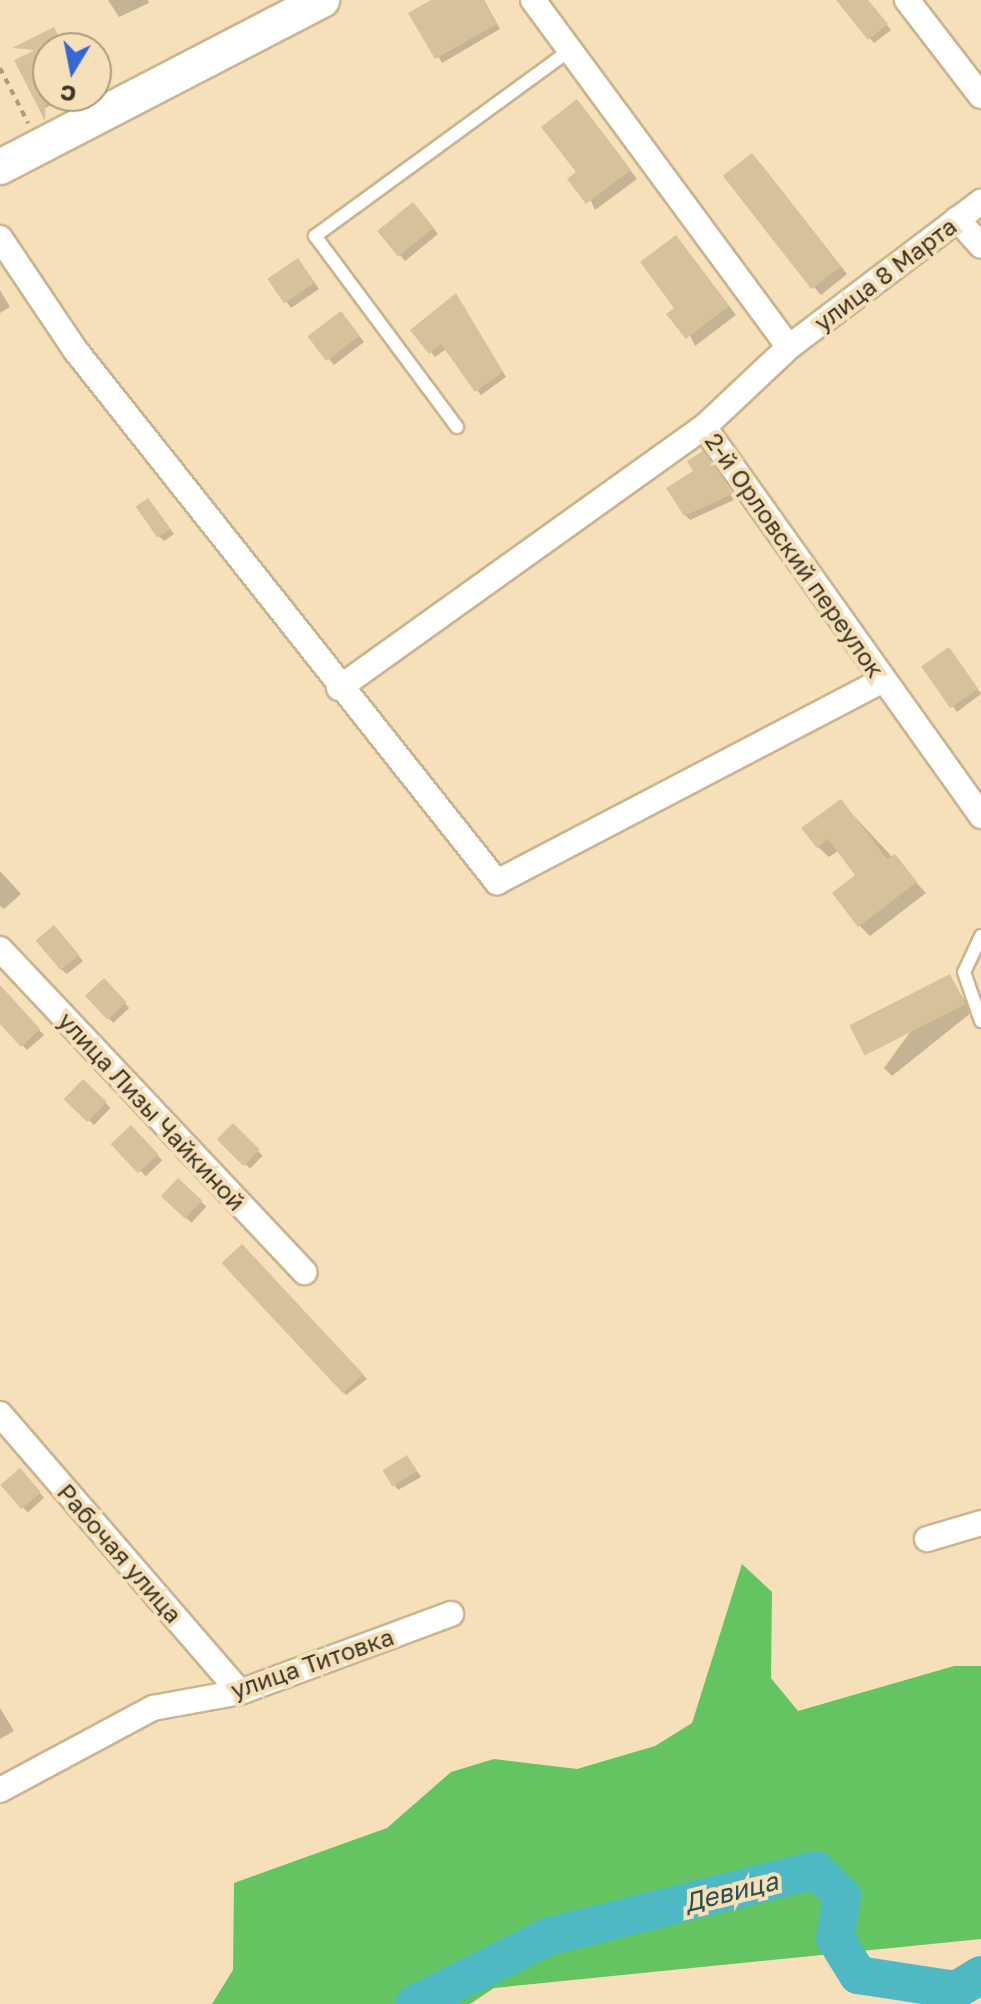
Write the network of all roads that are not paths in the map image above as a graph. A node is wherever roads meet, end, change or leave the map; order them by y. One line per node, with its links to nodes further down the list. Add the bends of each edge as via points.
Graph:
1 (322, 0): 6 (street)
2 (533, 0): 4 (street)
3 (907, 0): 5 (street)
4 (570, 50): 11 (street); 12 (lane, via 315,236)
5 (981, 96)
6 (0, 167)
7 (981, 202): 8 (street, улица 8 Марта)
8 (957, 219): 10 (street); 11 (street, улица 8 Марта)
9 (0, 238): 15 (street, via 76,351)
10 (981, 246)
11 (789, 347): 13 (street, 2-й Орловский переулок)
12 (457, 427)
13 (704, 427): 14 (street, 2-й Орловский переулок); 15 (street)
14 (883, 680): 15 (street, via 497,882); 16 (street, 2-й Орловский переулок)
15 (339, 688)
16 (981, 816)
17 (981, 936): 19 (lane, via 964,972)
18 (0, 949): 20 (street, улица Лизы Чайкиной)
19 (981, 1021)
20 (304, 1272)
21 (0, 1414): 25 (street, Рабочая улица)
22 (981, 1523): 23 (street)
23 (927, 1539)
24 (451, 1614): 25 (street, улица Титовка)
25 (240, 1692): 26 (street, улица Титовка, via 153,1708)
26 (0, 1790)

